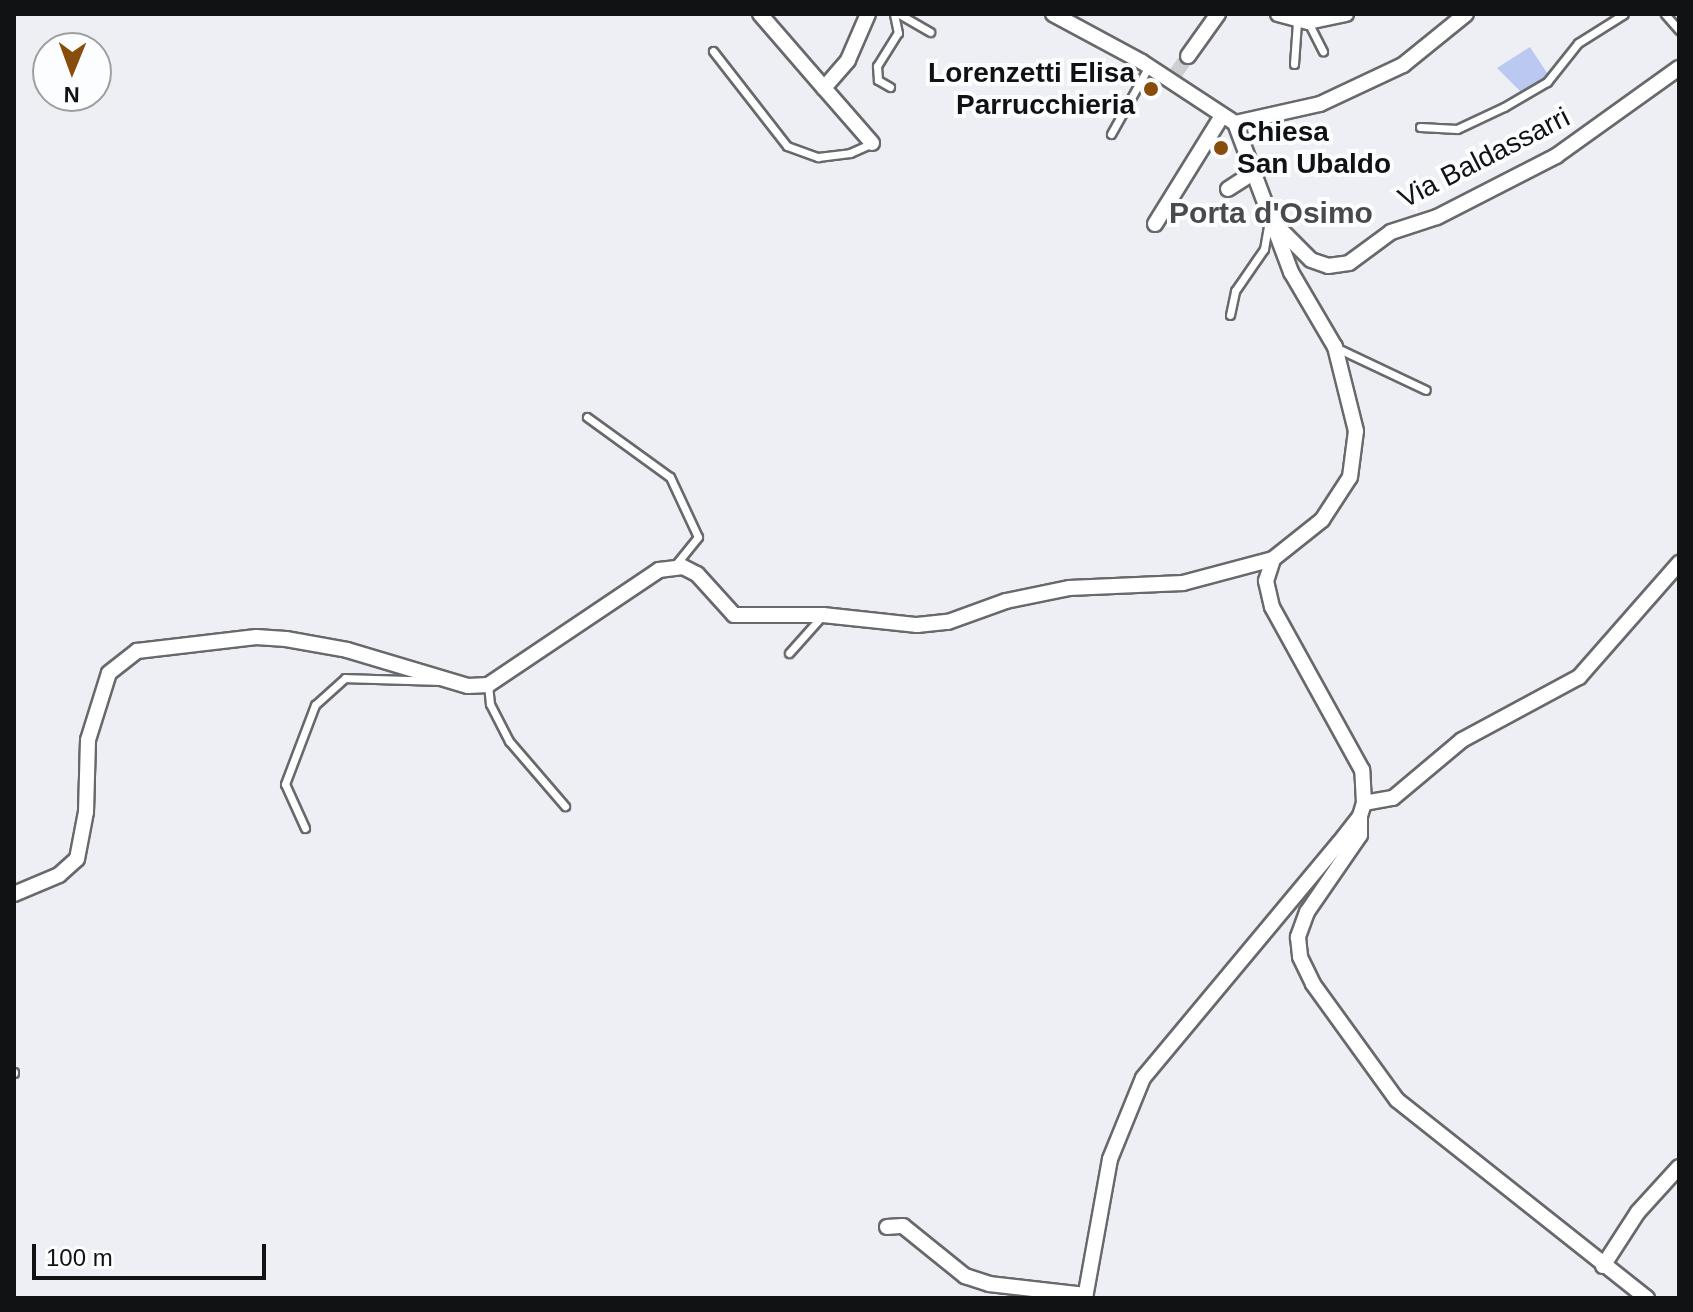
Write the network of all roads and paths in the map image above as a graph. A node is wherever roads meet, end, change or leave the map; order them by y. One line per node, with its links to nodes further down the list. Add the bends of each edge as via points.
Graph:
1 (760, 14): 21 (street)
2 (868, 14): 21 (street, via 848,60)
3 (897, 14): 13 (lane); 20 (lane, via 898,33 877,66 878,80)
4 (1053, 14): 18 (street)
5 (1218, 14): 16 (street)
6 (1278, 14): 11 (street)
7 (1346, 14): 11 (street)
8 (1466, 14): 22 (street, via 1403,65 1320,104)
9 (1624, 14): 23 (lane, via 1578,43 1547,82 1504,107 1457,129)
10 (1665, 14): 12 (lane)
11 (1302, 22): 15 (lane); 17 (lane)
12 (1679, 30)
13 (930, 32)
14 (713, 51): 25 (lane, via 787,146 818,157 850,153)
15 (1323, 51)
16 (1188, 56)
17 (1294, 64)
18 (1149, 66): 22 (street, via 1174,77); 24 (lane)
19 (1679, 68): 28 (street, Via Baldassarri, via 1556,156 1437,217 1391,232 1349,263 1328,266 1311,260)
20 (890, 87)
21 (824, 88): 25 (street)
22 (1228, 119): 26 (street); 29 (street)
23 (1420, 127)
24 (1111, 134)
25 (872, 143)
26 (1256, 171): 27 (street); 28 (street)
27 (1228, 189)
28 (1271, 218): 30 (lane, via 1264,249 1235,291); 31 (street, via 1291,272)
29 (1155, 224)
30 (1230, 315)
31 (1335, 347): 32 (lane); 34 (street, via 1356,431 1350,477 1322,520)
32 (1426, 390)
33 (587, 417): 36 (lane, via 670,477 698,537)
34 (1273, 559): 37 (street, via 1194,581 1057,591 1006,601 948,622 917,625); 42 (street, via 1266,581 1272,607 1362,770)
35 (1679, 563): 42 (street, via 1579,677 1462,740 1393,798)
36 (673, 568): 37 (street, via 697,574 734,615); 40 (street, via 659,570 615,595)
37 (823, 615): 38 (lane)
38 (789, 653)
39 (453, 680): 40 (street); 43 (lane, via 399,684 345,678 315,705 285,784); 44 (street, via 286,639 256,637 137,651 109,673 88,740 86,812 77,859 59,875)
40 (488, 685): 41 (lane, via 490,704 509,741)
41 (565, 806)
42 (1362, 809): 47 (street, via 1360,835 1307,912 1298,937 1300,957 1313,984 1397,1100); 48 (street, via 1143,1078 1110,1159)
43 (305, 828)
44 (14, 894)
45 (1679, 1167): 47 (street, via 1638,1212)
46 (887, 1227): 48 (street, via 903,1226 965,1276)
47 (1603, 1266): 49 (street)
48 (1085, 1296)
49 (1647, 1298)

